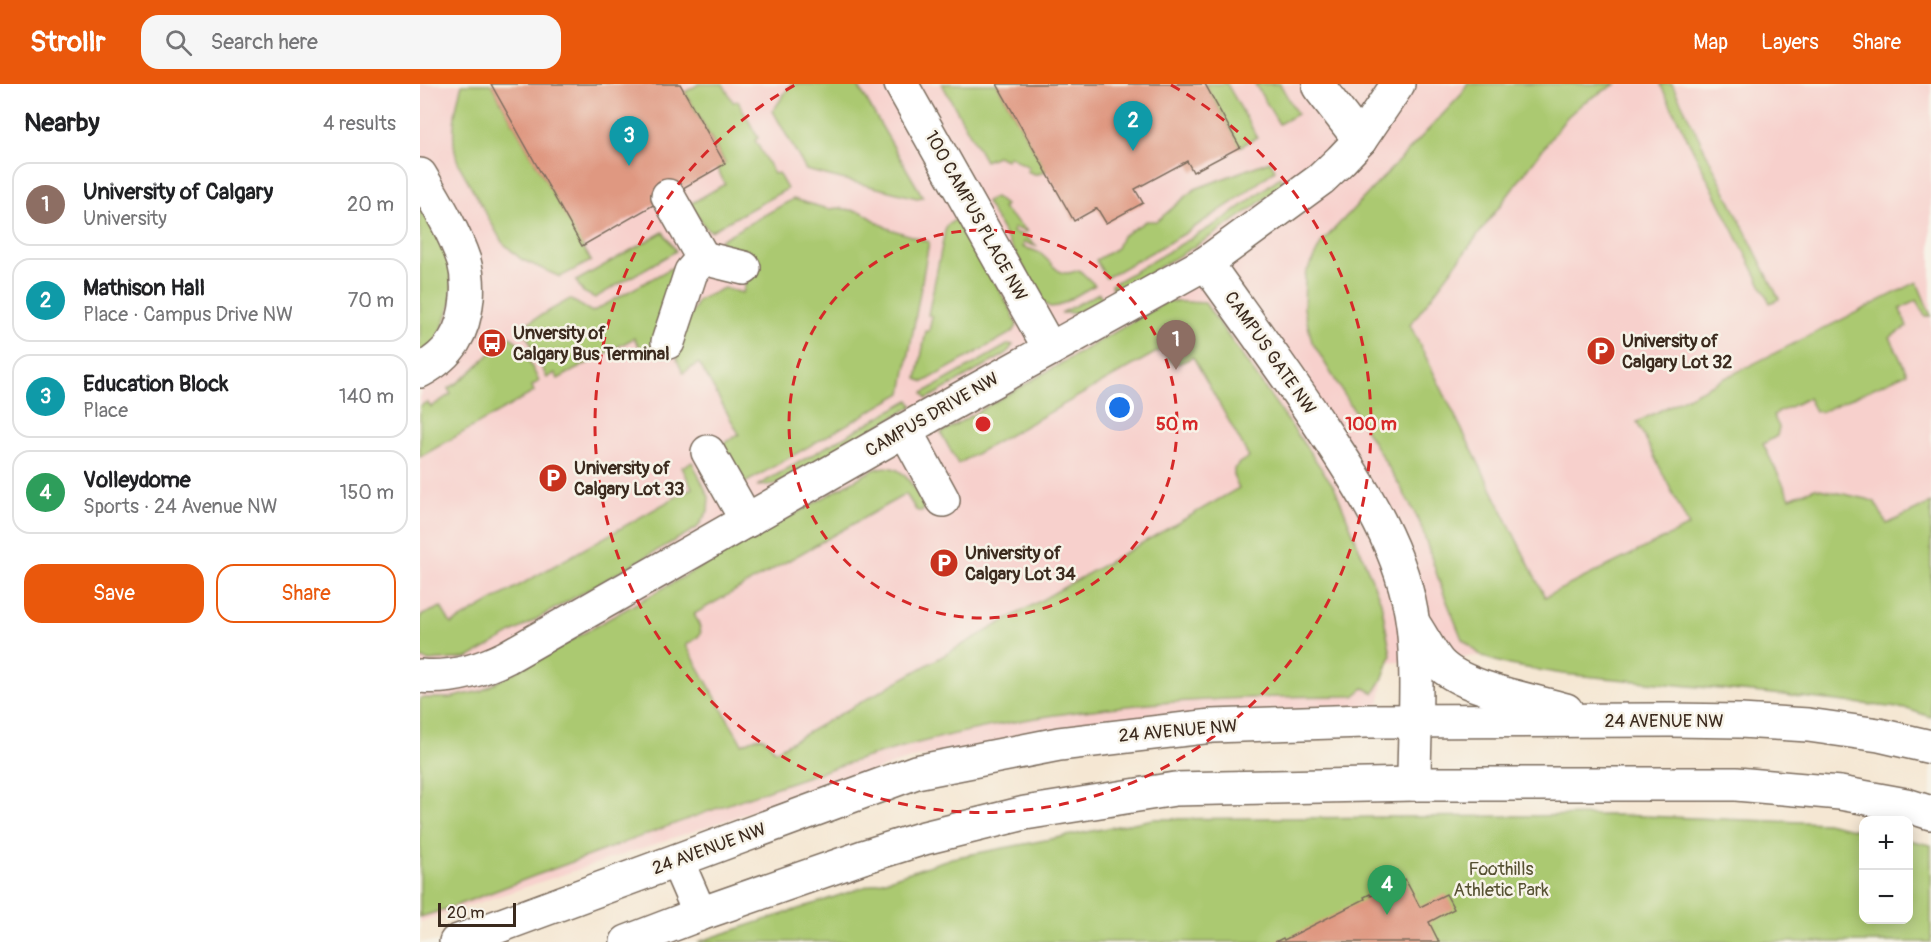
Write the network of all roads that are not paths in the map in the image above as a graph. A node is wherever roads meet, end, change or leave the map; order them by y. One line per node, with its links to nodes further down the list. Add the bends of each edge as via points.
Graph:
1 (901, 84): 11 (street, 100 CAMPUS PLACE NW)
2 (1398, 84): 4 (street, CAMPUS DRIVE NW)
3 (1319, 87): 4 (street)
4 (1360, 140): 8 (street, CAMPUS DRIVE NW, via 1321,179)
5 (420, 175): 12 (street, via 464,262 467,289 466,316 460,333 448,351)
6 (668, 196): 7 (street)
7 (703, 258): 9 (street); 10 (street, via 691,272)
8 (1206, 263): 11 (street, CAMPUS DRIVE NW); 17 (street, CAMPUS GATE NW, via 1374,509 1394,554)
9 (744, 268)
10 (668, 342)
11 (1050, 349): 13 (street, CAMPUS DRIVE NW)
12 (420, 371)
13 (905, 430): 15 (street); 16 (street, CAMPUS DRIVE NW)
14 (708, 452): 16 (street)
15 (943, 500)
16 (747, 521): 18 (street, CAMPUS DRIVE NW, via 491,665 460,674)
17 (1413, 623): 19 (street, CAMPUS GATE NW); 20 (street, via 1440,663 1459,678)
18 (420, 676)
19 (1414, 721): 20 (street, 24 AVENUE NW); 22 (street, CAMPUS GATE NW); 24 (street, 24 AVENUE NW, via 1212,726 1059,744 916,772)
20 (1600, 721): 21 (street, 24 AVENUE NW, via 1808,725)
21 (1931, 747)
22 (1414, 784): 23 (street, via 1736,784 1840,793); 25 (street, via 1175,789 1025,813 884,851)
23 (1931, 813)
24 (677, 861): 25 (street); 26 (street, 24 AVENUE NW)
25 (700, 914): 29 (street)
26 (488, 931): 27 (street); 28 (street, 24 AVENUE NW)
27 (436, 942)
28 (456, 942)
29 (627, 942)

